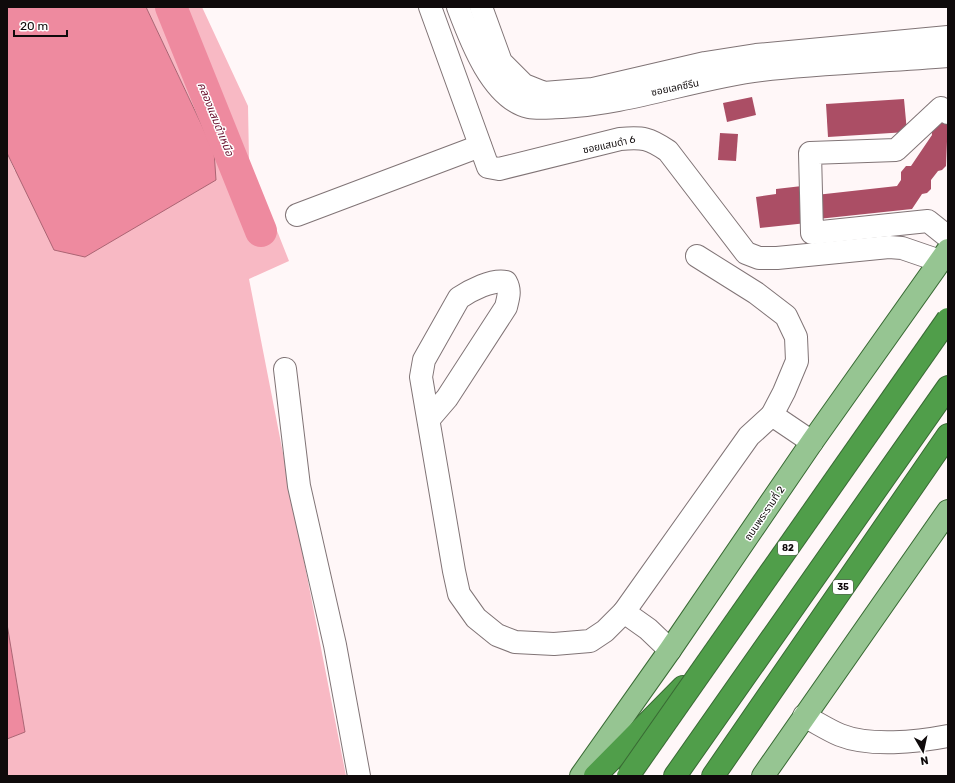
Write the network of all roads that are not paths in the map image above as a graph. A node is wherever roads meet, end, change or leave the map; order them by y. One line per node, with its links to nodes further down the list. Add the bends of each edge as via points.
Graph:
1 (430, 7): 9 (street, ซอยแสมดำ 6)
2 (458, 7): 4 (street, ซอยเลคซีรีน)
3 (481, 7): 4 (street, ซอยเลคซีรีน)
4 (480, 36): 7 (street, ซอยเลคซีรีน, via 512,75 524,85 544,93 592,88 705,63)
5 (948, 37): 7 (street, ซอยเลคซีรีน)
6 (948, 56): 7 (street, ซอยเลคซีรีน)
7 (758, 63)
8 (948, 113): 11 (street, via 941,108 896,150 810,153 812,233 928,221)
9 (480, 146): 10 (street); 13 (street, ซอยแสมดำ 6, via 488,167 499,169 620,139 639,137 653,140 668,151 746,253 759,258 777,258 888,247)
10 (297, 215)
11 (948, 237)
12 (697, 256): 18 (street, via 756,293 786,316 794,332 797,361)
13 (944, 256): 21 (main road, ถนนพระรามที่ 2)
14 (948, 319): 32 (highway, 82, bridge)
15 (948, 324): 25 (highway)
16 (285, 369): 29 (street, via 299,486 335,645)
17 (948, 387): 33 (highway)
18 (772, 415): 21 (street); 23 (street, via 749,436)
19 (429, 419): 19 (street, via 421,369 452,307 458,298 467,293 499,280 506,282 509,288 506,307 446,398); 23 (street, via 459,594 476,618 497,636 515,642 554,644 590,641 605,631)
20 (948, 435): 26 (highway, 35)
21 (812, 442): 24 (main road, ถนนพระรามที่ 2)
22 (948, 511): 27 (main road)
23 (624, 612): 24 (street, via 648,629)
24 (670, 650): 30 (main road, ถนนพระรามที่ 2)
25 (713, 656): 31 (highway); 32 (highway)
26 (767, 698): 34 (highway, 35); 35 (highway)
27 (804, 716): 28 (street, via 841,735 863,740 926,740); 36 (main road)
28 (948, 736)
29 (359, 776)
30 (581, 776)
31 (595, 776)
32 (629, 776)
33 (675, 776)
34 (713, 776)
35 (732, 776)
36 (763, 776)

